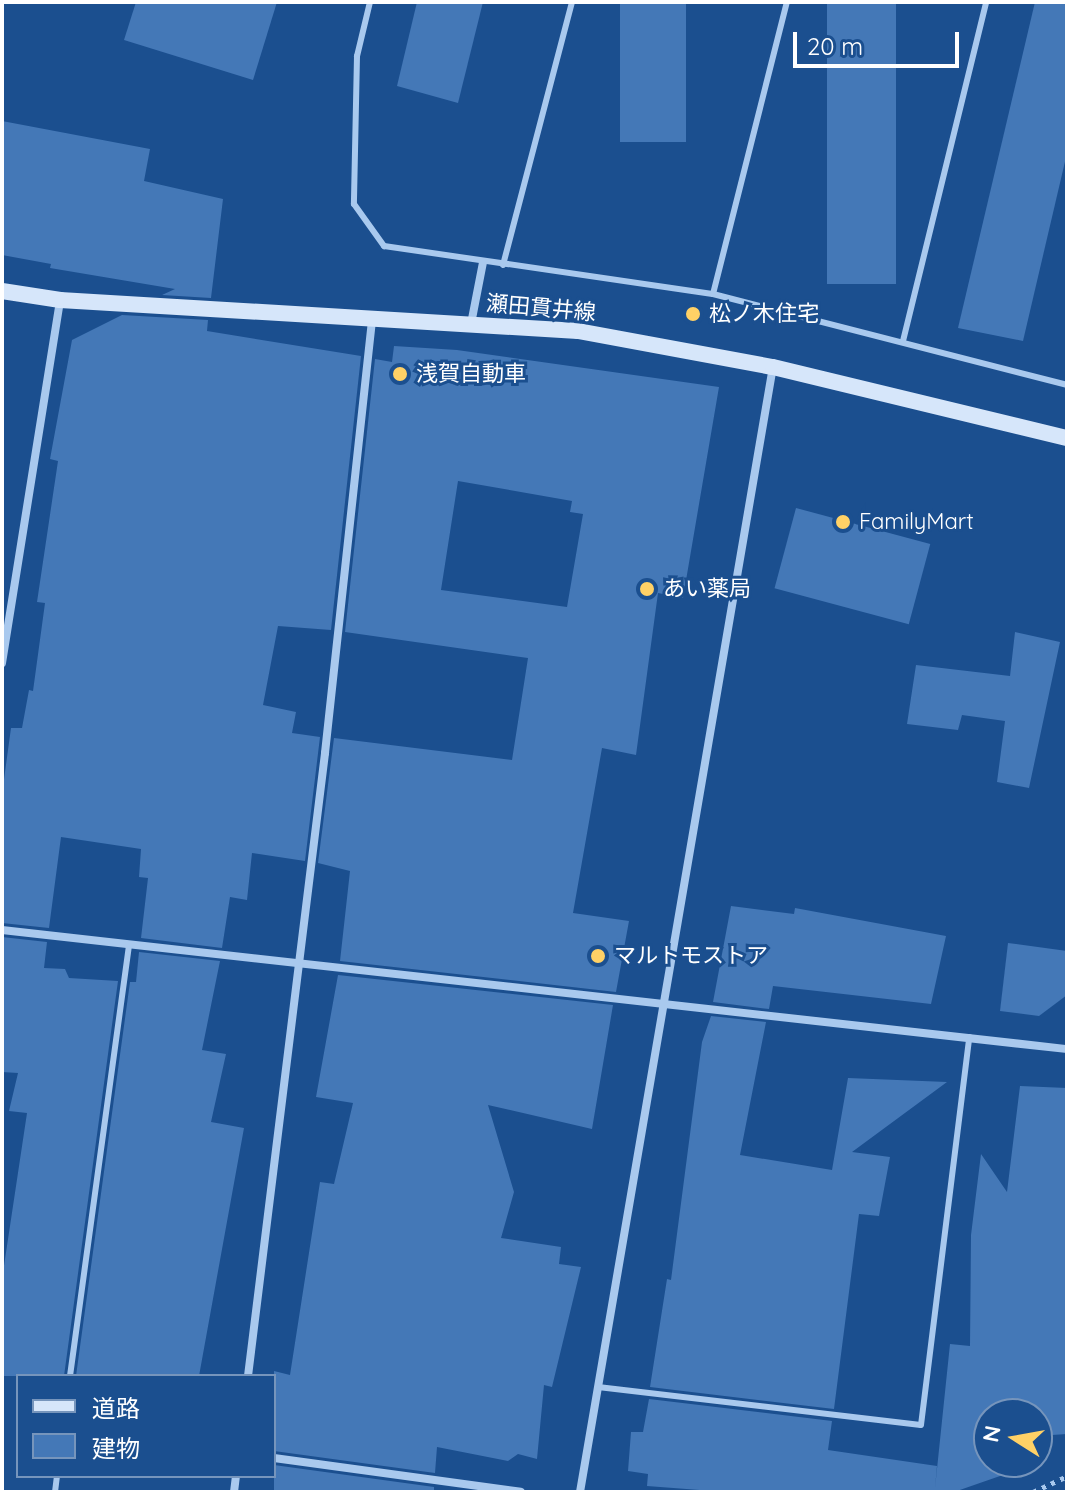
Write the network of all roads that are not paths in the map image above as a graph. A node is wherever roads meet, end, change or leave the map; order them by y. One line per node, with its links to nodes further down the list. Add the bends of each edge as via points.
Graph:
1 (370, 2): 5 (lane, via 357,56 354,204 384,246)
2 (572, 2): 6 (lane)
3 (787, 2): 8 (lane)
4 (986, 2): 12 (lane)
5 (483, 262): 6 (lane); 11 (street)
6 (503, 265): 8 (lane)
7 (2, 291): 9 (main road, 瀬田貫井線)
8 (713, 294): 12 (lane)
9 (60, 300): 10 (main road, 瀬田貫井線); 16 (street)
10 (372, 317): 11 (main road, 瀬田貫井線); 19 (street)
11 (471, 324): 13 (main road, 瀬田貫井線, via 578,331)
12 (903, 341): 14 (lane)
13 (773, 367): 15 (main road, 瀬田貫井線); 20 (street)
14 (1067, 385)
15 (1067, 438)
16 (2, 663)
17 (2, 930): 18 (street)
18 (129, 944): 19 (street); 23 (lane)
19 (298, 963): 20 (street); 24 (street)
20 (664, 1004): 21 (street); 25 (street)
21 (969, 1036): 22 (street); 25 (lane, via 921,1425)
22 (1067, 1049)
23 (70, 1374)
24 (248, 1374)
25 (598, 1387): 28 (street)
26 (276, 1458): 27 (street)
27 (521, 1492)
28 (580, 1492)

